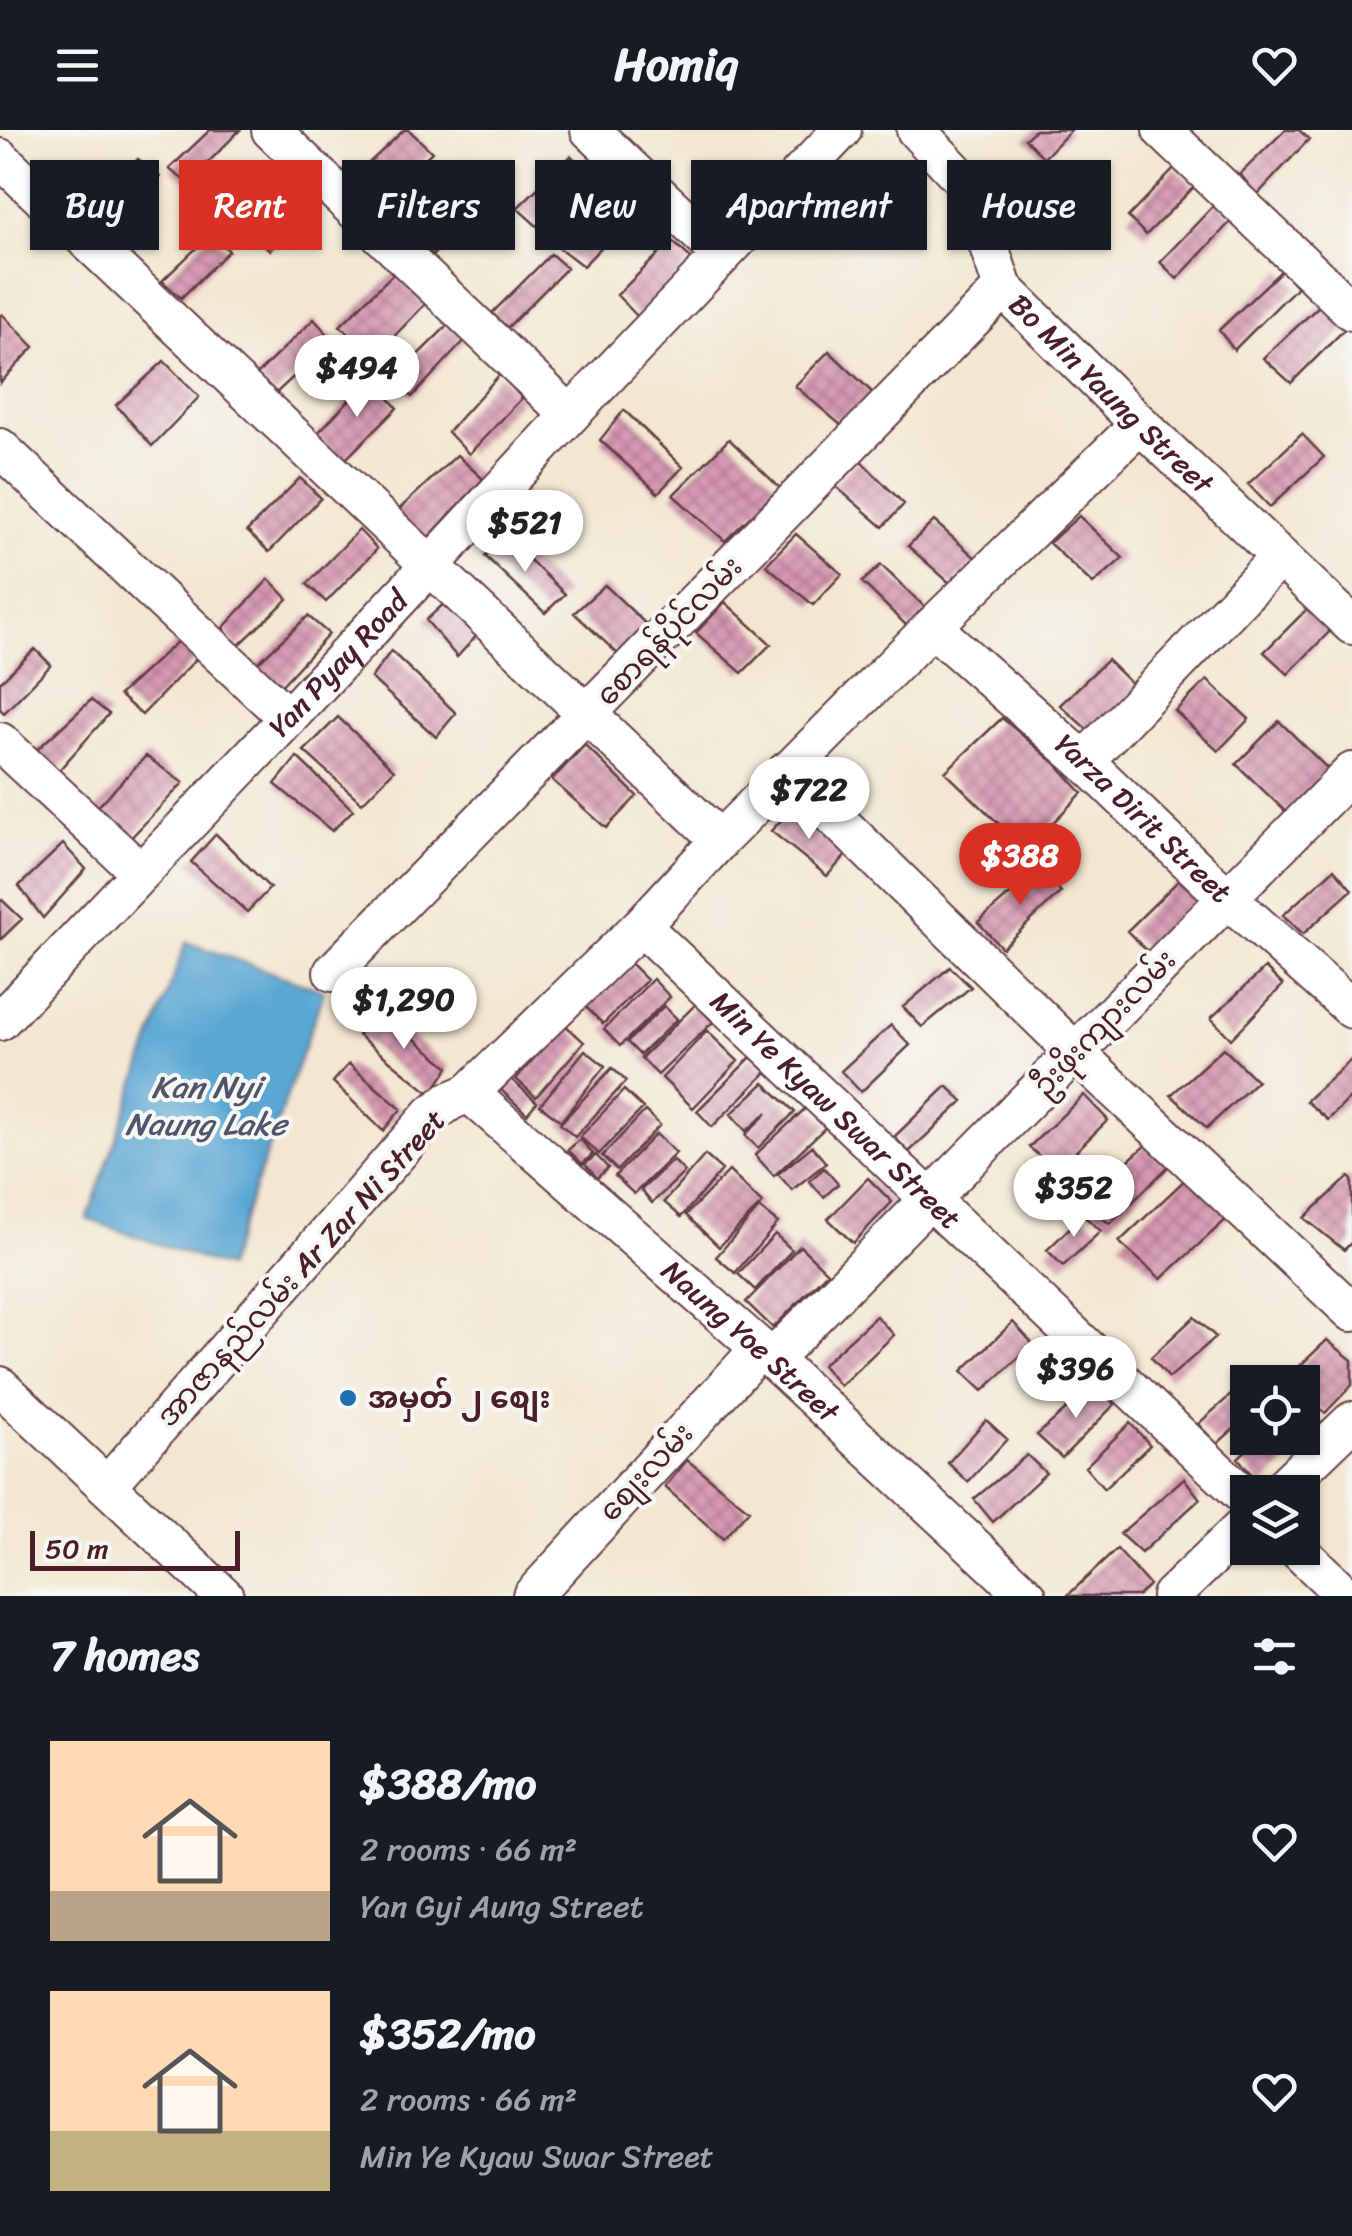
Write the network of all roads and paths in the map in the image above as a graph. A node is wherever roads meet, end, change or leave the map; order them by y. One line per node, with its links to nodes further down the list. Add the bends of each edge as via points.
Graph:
1 (271, 130): 10 (street)
2 (590, 130): 7 (street)
3 (842, 130): 7 (street, Yan Pyay Road)
4 (916, 130): 8 (street, Bo Min Yaung Street, via 962,179)
5 (1162, 130): 9 (street)
6 (0, 158): 14 (street)
7 (722, 256): 10 (street, Yan Pyay Road)
8 (1004, 288): 11 (street, Bo Min Yaung Street); 17 (street, စောရန်ပိုင်လမ်း)
9 (1352, 311)
10 (570, 415): 14 (street, Yan Pyay Road)
11 (1140, 424): 13 (street, Bo Min Yaung Street); 16 (street, အာဇာနည်လမ်း Ar Zar Ni Street)
12 (0, 448): 18 (street)
13 (1280, 556): 15 (street, Bo Min Yaung Street); 20 (street)
14 (430, 566): 17 (street); 18 (street, Yan Pyay Road)
15 (1352, 625)
16 (932, 627): 20 (street, Yarza Dirit Street); 21 (street, အာဇာနည်လမ်း Ar Zar Ni Street)
17 (586, 715): 23 (street); 27 (street, စောရန်ပိုင်လမ်း)
18 (288, 718): 24 (street, Yan Pyay Road)
19 (0, 742): 24 (street)
20 (1084, 761): 25 (street, Yarza Dirit Street)
21 (787, 771): 23 (street, အာဇာနည်လမ်း Ar Zar Ni Street); 30 (street)
22 (1352, 772): 25 (street, ဦးဖိုးကျားလမ်း)
23 (720, 840): 26 (street, အာဇာနည်လမ်း Ar Zar Ni Street)
24 (140, 872): 29 (street, Yan Pyay Road)
25 (1226, 897): 28 (street, Yarza Dirit Street); 30 (street, ဦးဖိုးကျားလမ်း)
26 (642, 926): 31 (street, အာဇာနည်လမ်း Ar Zar Ni Street); 32 (street, Min Ye Kyaw Swar Street)
27 (333, 972)
28 (1352, 1009)
29 (0, 1021)
30 (1076, 1052): 32 (street, ဦးဖိုးကျားလမ်း); 33 (street)
31 (469, 1093): 34 (street, Naung Yoe Street); 39 (street, အာဇာနည်လမ်း Ar Zar Ni Street, via 432,1114)
32 (930, 1200): 34 (street, ဦးဖိုးကျားလမ်း); 38 (street, Min Ye Kyaw Swar Street)
33 (1352, 1312)
34 (766, 1354): 43 (street, စျေးလမ်း); 44 (street, Naung Yoe Street)
35 (0, 1386): 39 (street)
36 (1352, 1421): 37 (street)
37 (1296, 1475)
38 (1230, 1483)
39 (107, 1486): 42 (street)
40 (1230, 1539): 45 (street)
41 (1314, 1565): 46 (street)
42 (224, 1596)
43 (532, 1596)
44 (1027, 1596)
45 (1170, 1596)
46 (1346, 1596)

